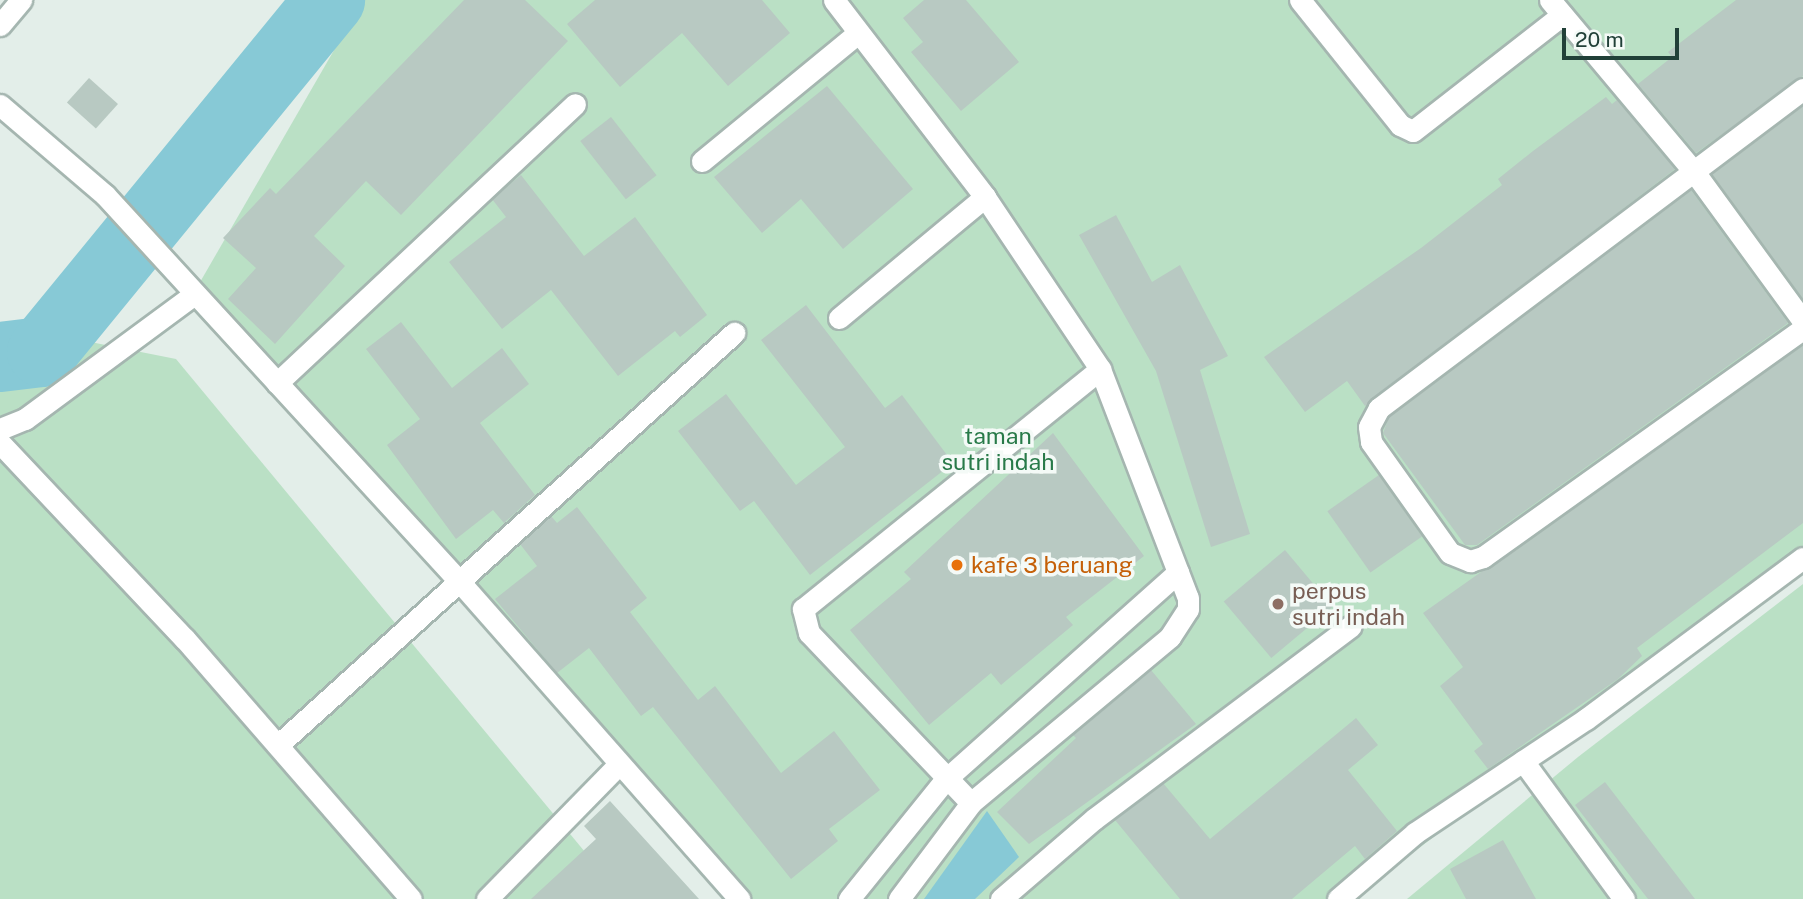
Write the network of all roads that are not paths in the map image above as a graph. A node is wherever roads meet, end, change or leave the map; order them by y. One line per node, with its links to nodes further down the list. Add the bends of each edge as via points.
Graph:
1 (21, 0): 5 (street)
2 (834, 0): 6 (street)
3 (1300, 0): 4 (street, via 1400,125 1413,131)
4 (1556, 8): 11 (street)
5 (0, 25)
6 (858, 33): 10 (street); 12 (street)
7 (1803, 89): 11 (street)
8 (575, 104): 19 (street)
9 (0, 105): 13 (street, via 105,195)
10 (702, 162)
11 (1695, 173): 15 (street); 16 (street, via 1380,408 1369,427 1371,442 1450,553 1470,561 1483,557)
12 (985, 197): 14 (street); 18 (street)
13 (192, 296): 19 (street); 20 (street, via 25,419)
14 (839, 318)
15 (1803, 321)
16 (1803, 329)
17 (734, 333): 24 (street)
18 (1100, 369): 23 (street); 29 (street, via 803,608 809,634)
19 (277, 383): 24 (street)
20 (0, 429)
21 (0, 443): 26 (street)
22 (1803, 558): 27 (street)
23 (1178, 572): 29 (street); 30 (street, via 1188,609 1170,637)
24 (459, 581): 26 (street); 28 (street)
25 (1351, 626): 36 (street, via 1094,818)
26 (278, 745): 31 (street)
27 (1523, 761): 37 (street, via 1415,833); 38 (street)
28 (619, 764): 32 (street); 33 (street)
29 (946, 779): 30 (street); 34 (street)
30 (971, 803): 35 (street)
31 (411, 899)
32 (487, 899)
33 (739, 899)
34 (849, 899)
35 (899, 899)
36 (1001, 899)
37 (1338, 899)
38 (1624, 899)

